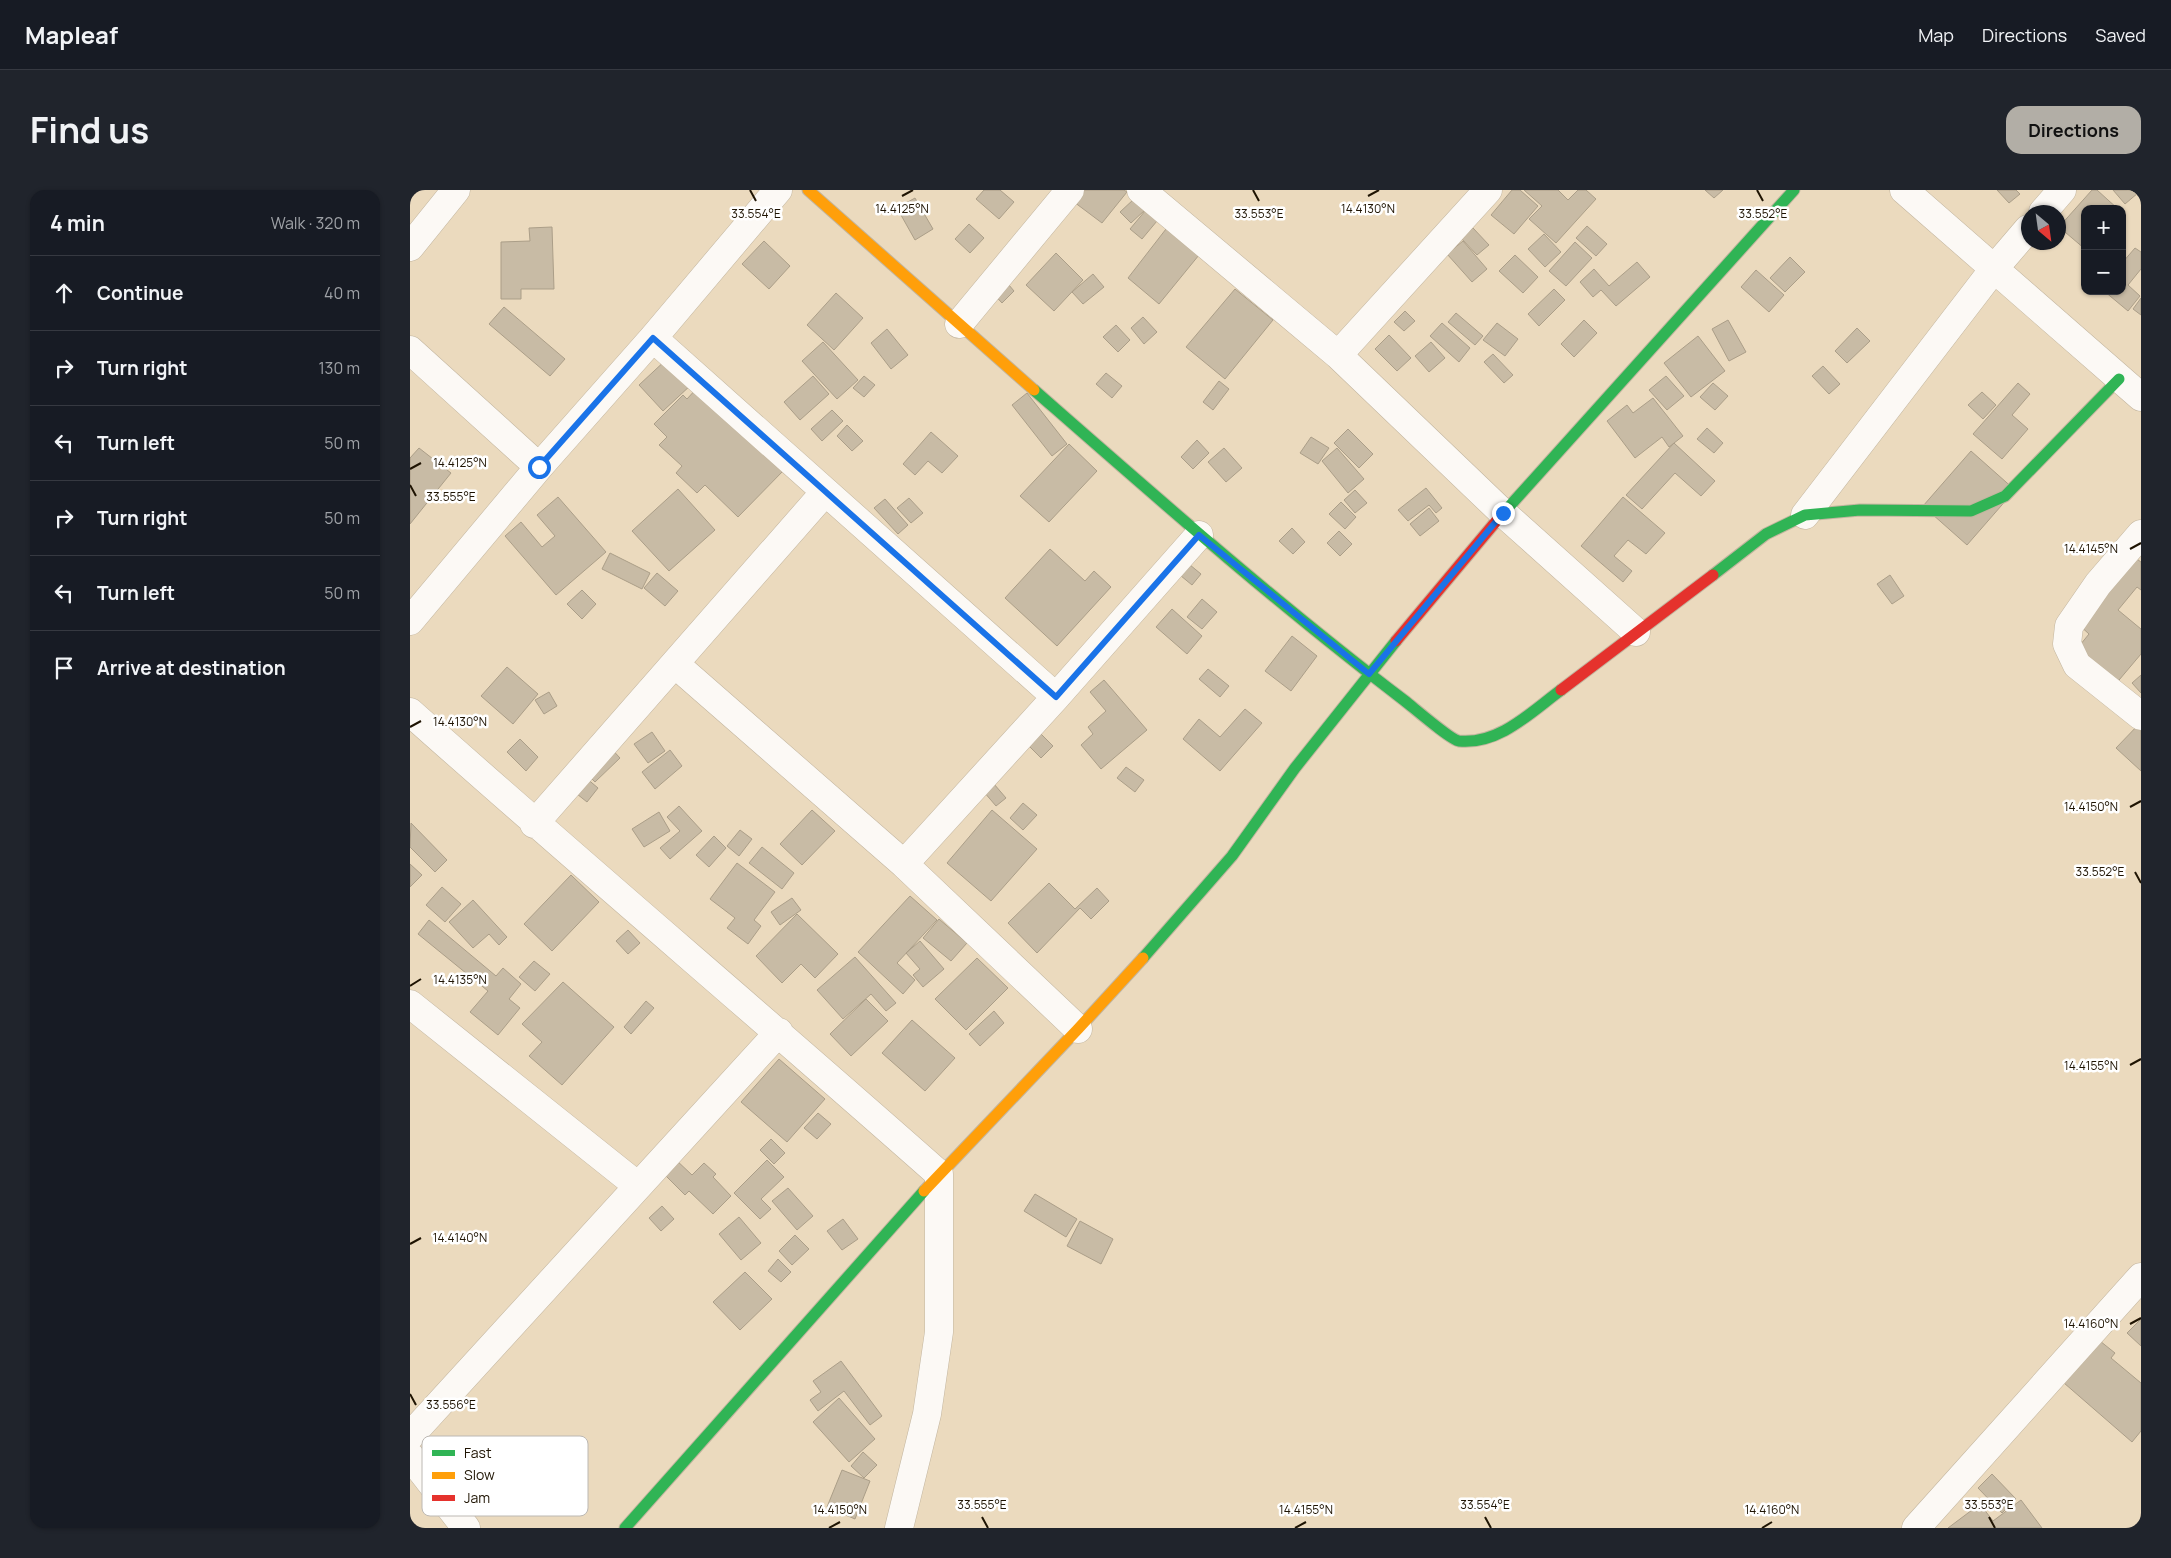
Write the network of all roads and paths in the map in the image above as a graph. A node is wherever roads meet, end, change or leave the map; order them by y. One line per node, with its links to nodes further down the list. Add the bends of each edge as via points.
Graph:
1 (456, 190): 12 (street)
2 (778, 190): 15 (street)
3 (808, 190): 14 (street)
4 (1070, 190): 14 (street)
5 (1141, 190): 17 (street)
6 (1488, 190): 17 (street)
7 (1794, 190): 22 (street)
8 (1904, 190): 13 (street)
9 (2062, 190): 10 (street)
10 (2049, 205)
11 (2021, 237): 13 (street)
12 (410, 247)
13 (1993, 270): 18 (street); 23 (street)
14 (959, 324): 25 (street)
15 (653, 338): 20 (street); 21 (street)
16 (410, 350): 20 (street)
17 (1338, 355): 22 (street)
18 (2119, 378): 19 (street); 23 (street, via 2005,496 1971,511 1860,510)
19 (2141, 397)
20 (539, 467): 26 (street)
21 (825, 492): 28 (street); 30 (street)
22 (1503, 513): 27 (street); 29 (street)
23 (1806, 515): 27 (street, via 1766,534)
24 (2141, 534): 32 (street, via 2098,584 2069,626 2067,644 2077,664)
25 (1199, 535): 29 (street); 30 (street)
26 (410, 621)
27 (1636, 632): 29 (street, via 1511,728 1483,740 1457,741)
28 (675, 664): 33 (street); 34 (street)
29 (1369, 674): 36 (street, via 1295,768 1232,856)
30 (1056, 697): 34 (street)
31 (410, 712): 33 (street)
32 (2141, 716)
33 (534, 824): 37 (street)
34 (904, 864): 36 (street)
35 (410, 1004): 39 (street)
36 (1078, 1029): 38 (street)
37 (779, 1032): 38 (street); 39 (street)
38 (939, 1174): 46 (street); 47 (street, via 939,1332 927,1414)
39 (638, 1186): 41 (street)
40 (2141, 1277): 48 (street)
41 (410, 1436)
42 (410, 1456): 43 (street)
43 (422, 1471)
44 (457, 1516): 45 (street)
45 (466, 1528)
46 (625, 1528)
47 (899, 1528)
48 (1916, 1528)

